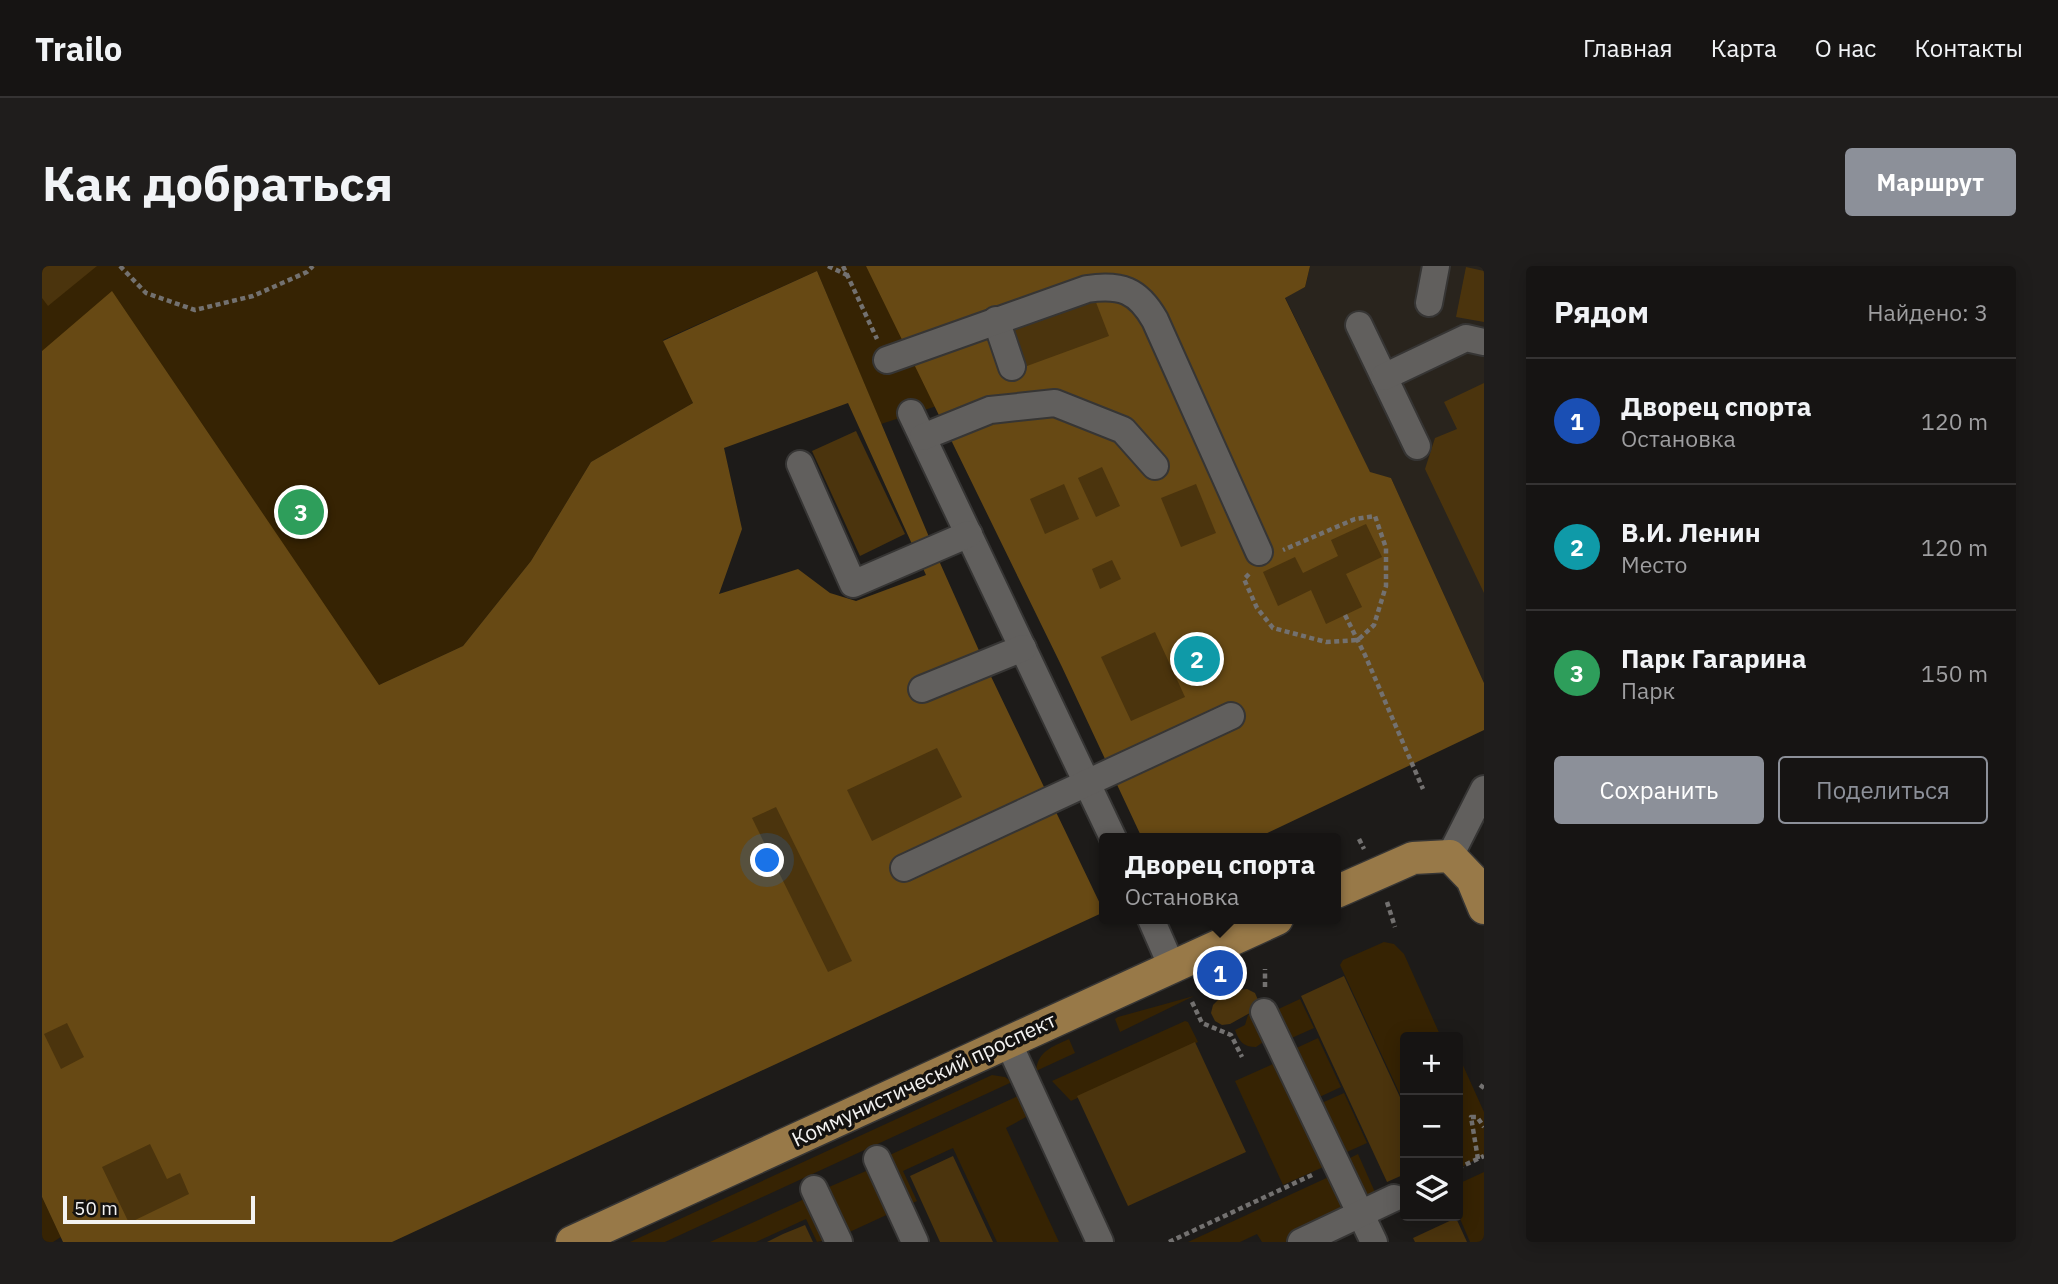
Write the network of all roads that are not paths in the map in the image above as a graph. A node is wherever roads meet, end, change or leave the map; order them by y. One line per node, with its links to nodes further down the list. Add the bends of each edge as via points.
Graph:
1 (1436, 266): 2 (street)
2 (1429, 303)
3 (996, 320): 6 (street); 7 (street); 15 (street, via 1107,286 1123,288 1141,300 1155,320)
4 (1359, 325): 8 (street)
5 (1484, 342): 8 (street, via 1466,338)
6 (1012, 353)
7 (887, 360)
8 (1384, 377): 11 (street)
9 (911, 413): 10 (street)
10 (923, 437): 13 (street, via 990,410 1055,403 1123,430); 14 (street)
11 (1417, 446)
12 (800, 464): 14 (street, via 853,584)
13 (1155, 466)
14 (969, 534): 16 (street)
15 (1261, 555)
16 (1023, 648): 17 (street); 19 (street)
17 (922, 689)
18 (1231, 716): 19 (street)
19 (1086, 782): 21 (street); 23 (street)
20 (1484, 789): 22 (street)
21 (1110, 833)
22 (1450, 856): 24 (main road, via 1413,858); 25 (main road, via 1472,879)
23 (904, 868)
24 (1341, 889)
25 (1484, 908)
26 (1152, 924): 28 (street)
27 (1266, 924): 28 (main road, Коммунистический проспект)
28 (1172, 967): 30 (main road, Коммунистический проспект)
29 (1264, 1012): 34 (street)
30 (1008, 1042): 35 (main road, Коммунистический проспект); 38 (street)
31 (877, 1159): 37 (street)
32 (814, 1189): 36 (street)
33 (1394, 1198): 34 (street)
34 (1360, 1214): 39 (street); 40 (street)
35 (572, 1242)
36 (839, 1242)
37 (915, 1242)
38 (1100, 1242)
39 (1301, 1242)
40 (1374, 1242)

